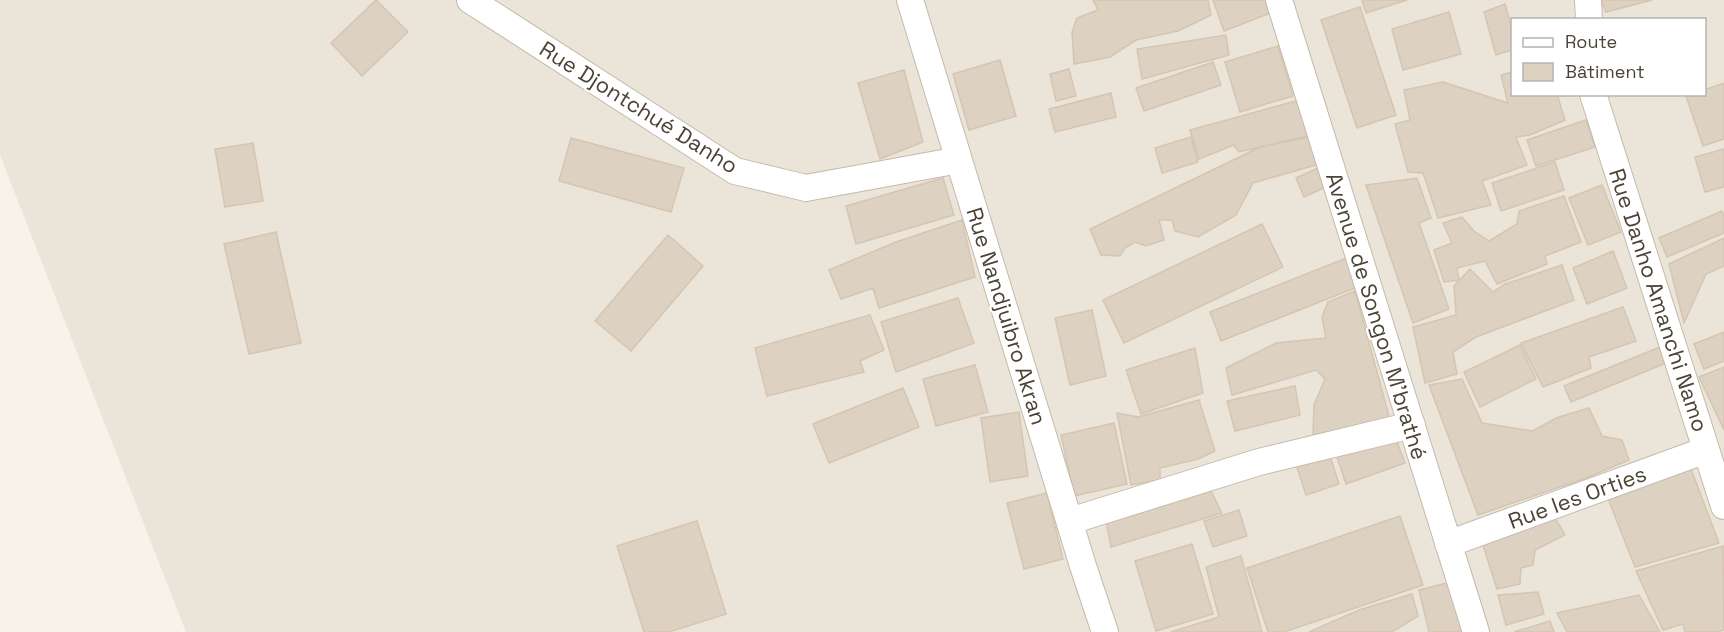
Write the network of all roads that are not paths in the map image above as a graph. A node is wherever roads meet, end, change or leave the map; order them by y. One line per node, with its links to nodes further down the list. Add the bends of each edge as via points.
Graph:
1 (470, 0): 7 (street, Rue Djontchué Danho, via 735,171 806,188)
2 (910, 0): 7 (street, Rue Nandjuibro Akran)
3 (1279, 0): 8 (street, Avenue de Songon M'brathé)
4 (1588, 0): 5 (street)
5 (1589, 18)
6 (1594, 96): 9 (street, Rue Danho Amanchi Namo)
7 (959, 160): 11 (street, Rue Nandjuibro Akran)
8 (1412, 425): 11 (street, via 1259,462); 12 (street, Avenue de Songon M'brathé)
9 (1706, 450): 10 (street, Rue Danho Amanchi Namo); 12 (street, Rue les Orties)
10 (1724, 506)
11 (1070, 521): 13 (street, Rue Nandjuibro Akran)
12 (1448, 544): 14 (street, Avenue de Songon M'brathé)
13 (1105, 632)
14 (1476, 632)

